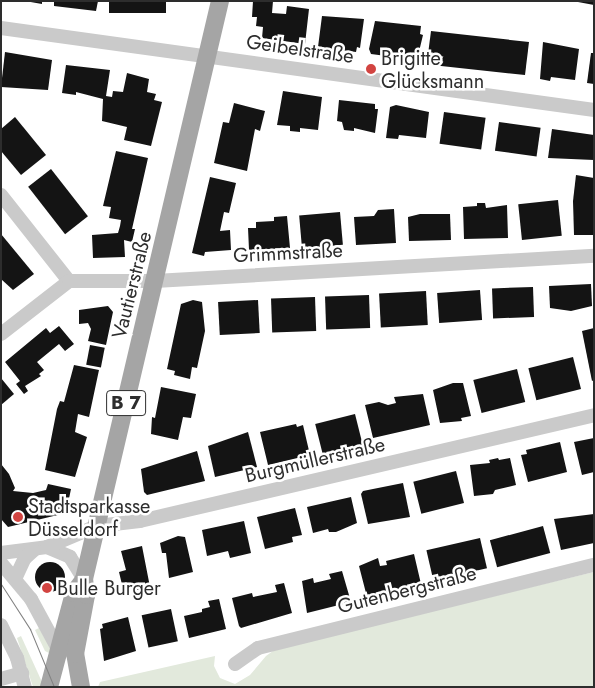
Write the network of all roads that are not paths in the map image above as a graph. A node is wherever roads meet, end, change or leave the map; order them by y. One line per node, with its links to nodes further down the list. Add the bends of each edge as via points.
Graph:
1 (220, 1): 3 (main road, Vautierstraße / B 7)
2 (1, 28): 3 (street, Geibelstraße)
3 (207, 57): 4 (street, Geibelstraße); 8 (main road, Vautierstraße / B 7)
4 (594, 110)
5 (1, 195): 7 (street)
6 (594, 256): 8 (street, Grimmstraße)
7 (69, 281): 8 (street, Grimmstraße); 9 (street)
8 (155, 281): 11 (main road, Vautierstraße / B 7)
9 (1, 334)
10 (594, 415): 11 (street, Burgmüllerstraße, via 140,522)
11 (97, 526): 12 (street, Burgmüllerstraße); 17 (main road, Vautierstraße / B 7)
12 (41, 548): 13 (street, Burgmüllerstraße); 16 (street, via 25,558); 17 (street, Burgmüllerstraße, via 70,557)
13 (1, 552)
14 (1, 563): 16 (street)
15 (594, 565): 20 (street, Gutenbergstraße, via 258,648)
16 (15, 579): 19 (street)
17 (84, 579): 19 (main road, Vautierstraße / B 7, via 74,594)
18 (1, 624): 22 (street)
19 (67, 652): 23 (main road, B 7); 24 (main road); 25 (main road, B 7)
20 (235, 664)
21 (1, 679): 22 (street)
22 (23, 680)
23 (49, 687)
24 (70, 687)
25 (81, 687)

